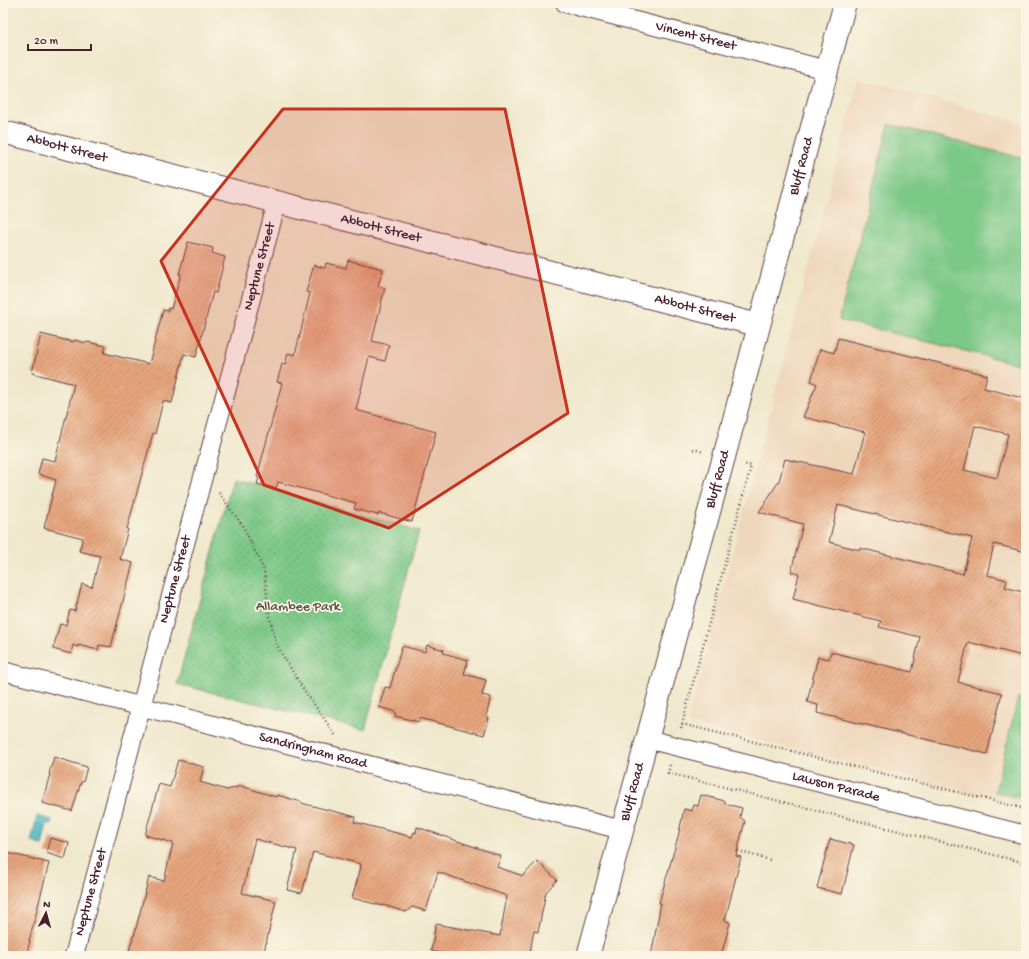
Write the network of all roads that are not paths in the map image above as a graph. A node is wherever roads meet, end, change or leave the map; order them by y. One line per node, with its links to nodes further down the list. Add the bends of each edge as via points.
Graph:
1 (565, 3): 3 (street, Vincent Street)
2 (845, 3): 3 (main road, Bluff Road)
3 (827, 70): 6 (main road, Bluff Road)
4 (3, 132): 5 (main road, Abbott Street)
5 (278, 202): 6 (main road, Abbott Street); 8 (street, Neptune Street)
6 (758, 326): 9 (main road, Bluff Road)
7 (3, 671): 8 (street, Sandringham Road)
8 (142, 707): 10 (street, Sandringham Road); 12 (street, Neptune Street)
9 (647, 739): 10 (main road, Bluff Road); 11 (street, Lawson Parade)
10 (622, 830): 13 (main road, Bluff Road)
11 (1026, 835)
12 (74, 956)
13 (588, 956)

